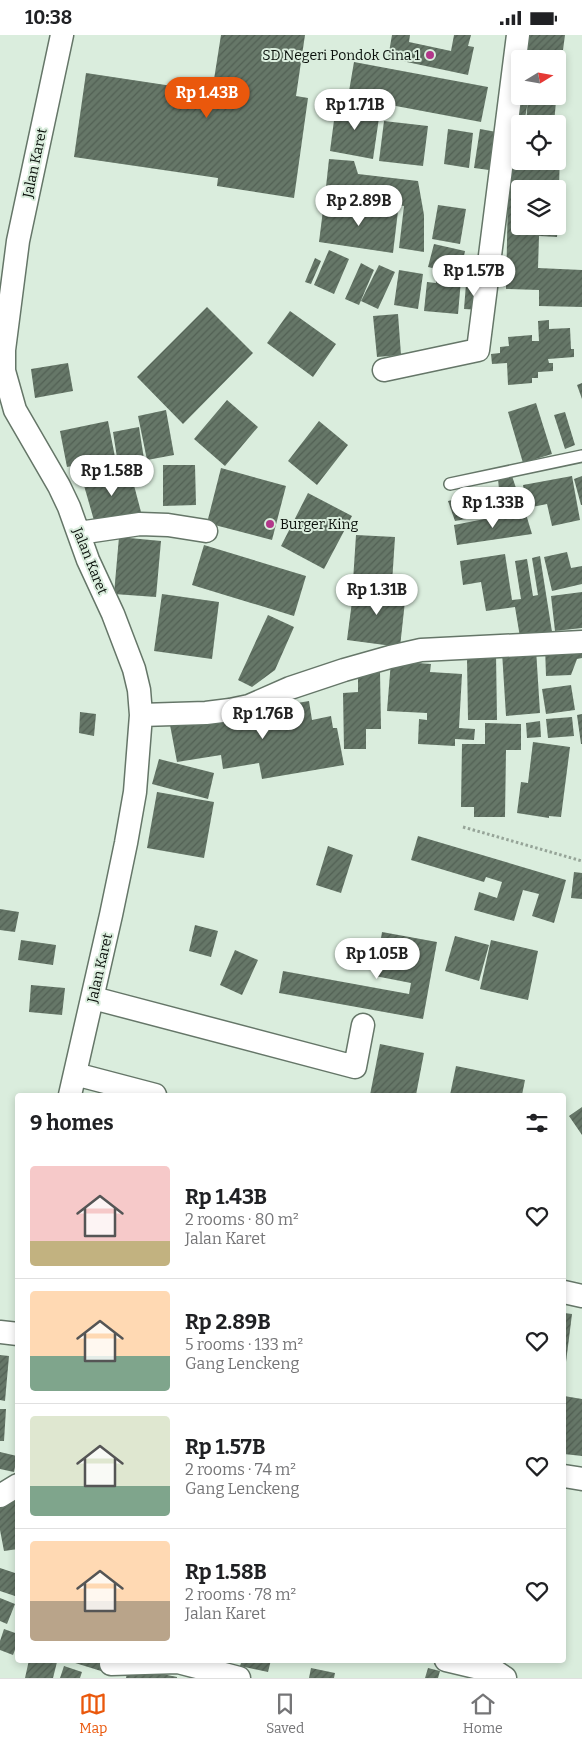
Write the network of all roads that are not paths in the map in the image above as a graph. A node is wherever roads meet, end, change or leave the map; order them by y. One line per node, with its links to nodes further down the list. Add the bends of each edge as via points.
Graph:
1 (62, 35): 7 (street, Jalan Karet, via 18,241 4,364 15,410 59,486)
2 (518, 35): 3 (street, via 478,349)
3 (384, 370)
4 (582, 456): 5 (lane)
5 (450, 484)
6 (206, 531): 7 (street, via 168,525 140,525)
7 (79, 533): 9 (street, Jalan Karet, via 134,669)
8 (582, 641): 9 (street, via 421,650 344,670 249,706 206,713)
9 (141, 715): 10 (street, Jalan Karet, via 135,792)
10 (93, 998): 11 (street, via 355,1067); 12 (street, Jalan Karet)
11 (363, 1025)
12 (72, 1085): 13 (street)
13 (138, 1093)
14 (566, 1292): 15 (street)
15 (582, 1296)
16 (0, 1332): 17 (street)
17 (15, 1333)
18 (566, 1476): 19 (street)
19 (582, 1479)
20 (15, 1487): 21 (street)
21 (0, 1496)
22 (165, 1663): 25 (street)
23 (182, 1663): 26 (street)
24 (458, 1663): 27 (street, via 496,1672)
25 (112, 1667)
26 (239, 1678)
27 (505, 1678)

